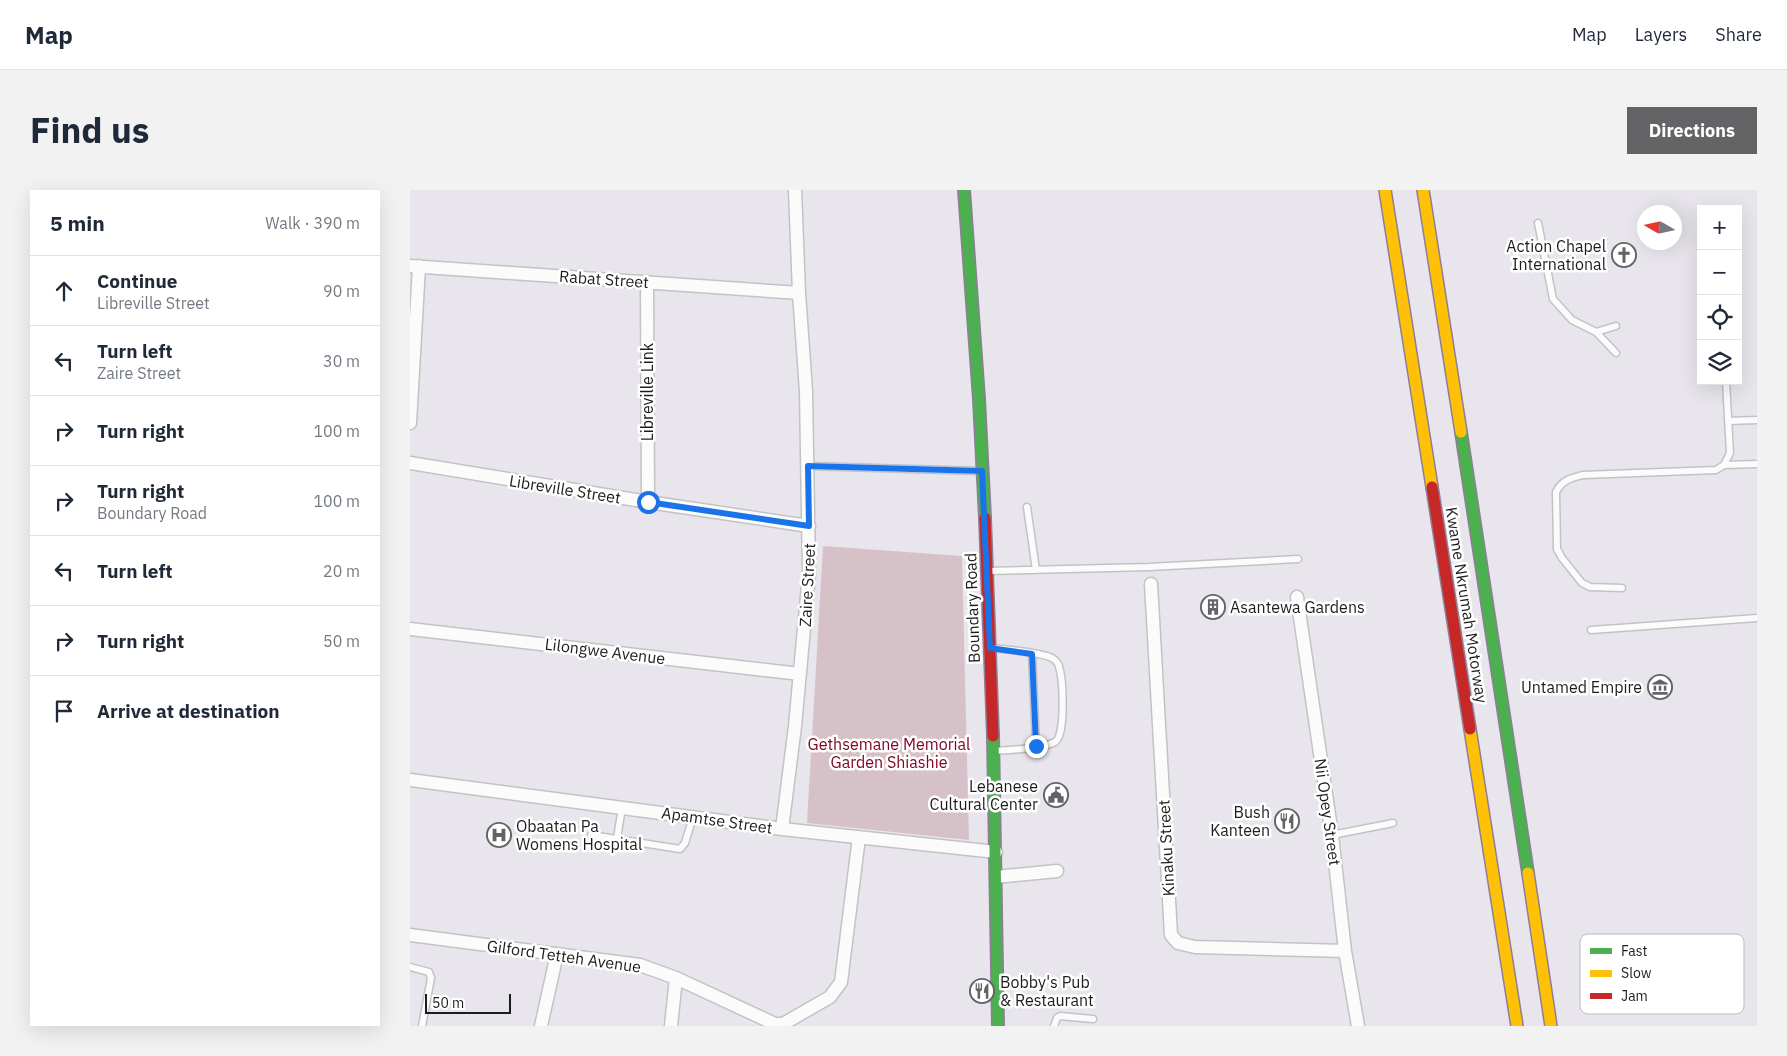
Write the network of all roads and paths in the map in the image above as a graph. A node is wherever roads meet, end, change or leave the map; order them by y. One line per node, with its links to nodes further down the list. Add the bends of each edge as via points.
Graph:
1 (795, 190): 8 (street, Zaire Street)
2 (964, 190): 20 (main road, Boundary Road)
3 (1385, 190): 62 (main road, Kwame Nkrumah Motorway)
4 (1422, 190): 63 (main road, Kwame Nkrumah Motorway)
5 (1538, 222): 10 (lane, via 1553,299 1572,320)
6 (415, 266): 7 (street, Rabat Street); 15 (street)
7 (646, 282): 8 (street, Rabat Street); 21 (street, Libreville Link)
8 (799, 293): 19 (street, Zaire Street)
9 (1616, 326): 10 (lane)
10 (1596, 332): 11 (lane)
11 (1616, 353)
12 (1726, 385): 14 (lane)
13 (1757, 420): 14 (lane)
14 (1728, 421): 18 (lane, via 1730,453)
15 (410, 423)
16 (410, 464): 21 (street, Libreville Street)
17 (1757, 464): 18 (lane)
18 (1724, 465): 28 (lane, via 1716,470 1583,475 1560,485 1556,492 1557,549 1562,558 1582,583 1590,587)
19 (808, 466): 20 (lane); 23 (street, Zaire Street)
20 (982, 471): 26 (main road, Boundary Road)
21 (648, 502): 23 (street, Libreville Street)
22 (1027, 507): 25 (lane)
23 (809, 526): 35 (street, Zaire Street, via 809,574)
24 (1298, 559): 25 (lane)
25 (1036, 570): 26 (lane)
26 (988, 571): 33 (main road, Boundary Road)
27 (1151, 584): 51 (street, Kinaku Street, via 1171,935 1178,943 1195,947)
28 (1622, 588)
29 (1297, 598): 44 (street, Nii Opey Street)
30 (1757, 618): 32 (lane)
31 (410, 629): 35 (street, Lilongwe Avenue)
32 (1591, 630)
33 (990, 648): 34 (lane); 37 (main road, Boundary Road)
34 (1032, 654): 36 (lane); 36 (lane, via 1052,658 1059,666 1063,719 1060,737 1055,742)
35 (800, 674): 42 (street, Zaire Street)
36 (1036, 746): 37 (lane)
37 (993, 752): 47 (main road, Boundary Road)
38 (410, 780): 39 (street, Apamtse Street)
39 (622, 807): 40 (street, Apamtse Street); 46 (lane)
40 (693, 816): 42 (street, Apamtse Street); 46 (lane, via 680,849)
41 (1393, 824): 44 (lane)
42 (782, 829): 45 (street, Apamtse Street)
43 (591, 835): 46 (lane)
44 (1332, 835): 51 (street, Nii Opey Street)
45 (859, 837): 47 (street, Apamtse Street); 54 (street, Gilford Tetteh Avenue, via 841,982 830,997 783,1024 775,1024)
46 (617, 839)
47 (996, 852): 49 (main road, Boundary Road)
48 (1056, 871): 49 (street)
49 (996, 877): 59 (main road, Boundary Road)
50 (410, 935): 52 (street, Gilford Tetteh Avenue)
51 (1345, 951): 61 (street, Nii Opey Street)
52 (557, 954): 54 (street, Gilford Tetteh Avenue, via 640,965); 57 (street)
53 (410, 967): 56 (lane, via 429,972 431,978)
54 (676, 978): 58 (street)
55 (1093, 1019): 60 (lane, via 1060,1016)
56 (422, 1026)
57 (541, 1026)
58 (672, 1026)
59 (998, 1026)
60 (1054, 1026)
61 (1358, 1026)
62 (1517, 1026)
63 (1551, 1026)

